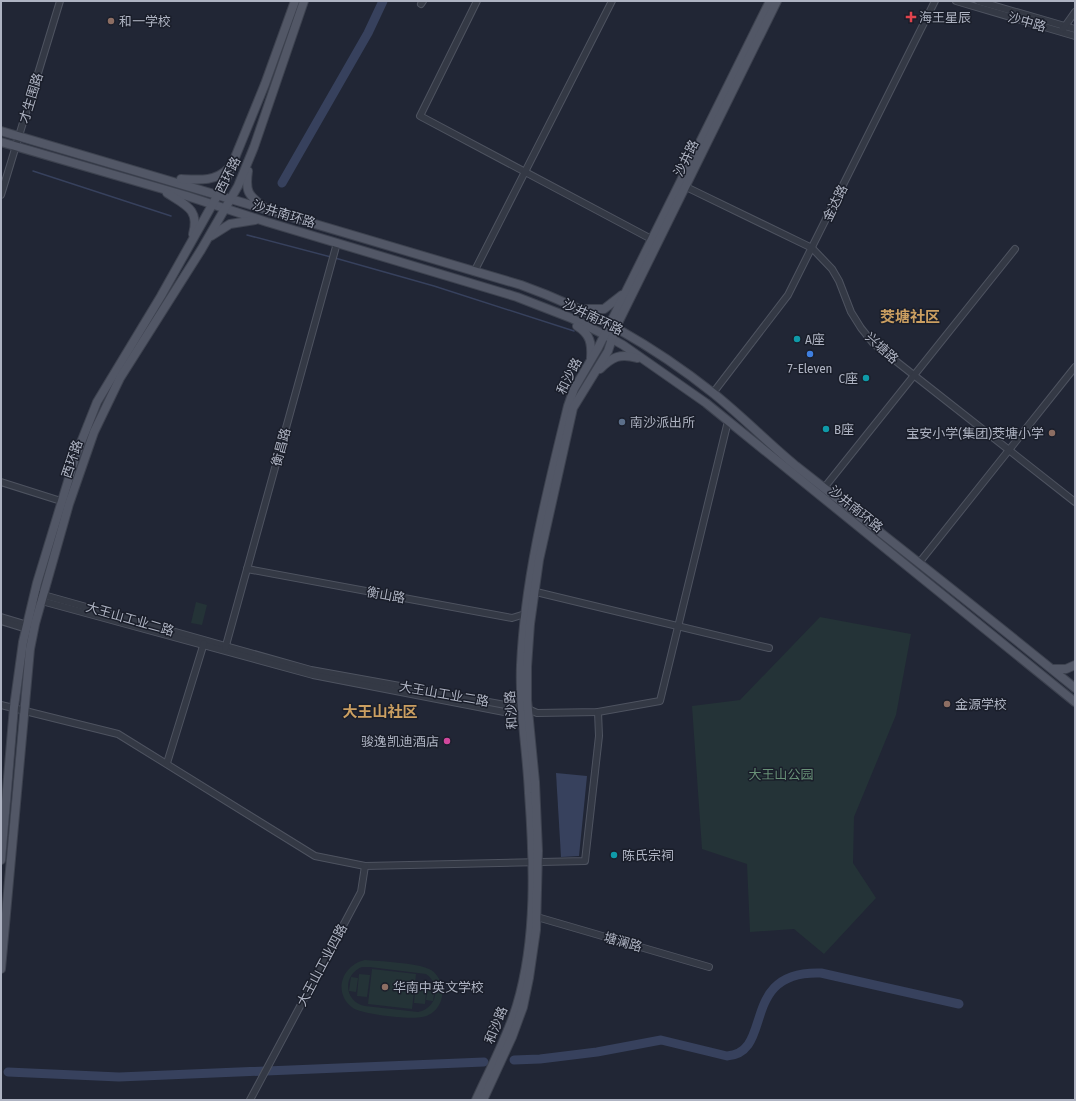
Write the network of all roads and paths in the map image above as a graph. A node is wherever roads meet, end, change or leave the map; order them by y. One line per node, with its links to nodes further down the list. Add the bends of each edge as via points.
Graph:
1 (60, 1): 16 (street, 才生围路)
2 (295, 1): 20 (main road, 西环路, via 265,84)
3 (304, 1): 19 (main road, 西环路)
4 (477, 1): 21 (street, via 420,116)
5 (612, 1): 21 (street)
6 (770, 1): 23 (main road, 沙井路)
7 (777, 1): 23 (main road, 沙井路)
8 (935, 1): 36 (street, 金达路)
9 (956, 1): 12 (street, 沙中路)
10 (978, 1): 12 (street, 沙中路)
11 (1075, 12): 12 (street)
12 (1063, 29): 13 (street, 沙中路); 14 (street, 沙中路)
13 (1075, 29)
14 (1075, 36)
15 (1, 131): 16 (main road, 沙井南环路)
16 (19, 136): 18 (street, 才生围路); 22 (main road, 沙井南环路)
17 (1, 142): 18 (main road, 沙井南环路)
18 (16, 146): 24 (main road, 沙井南环路); 25 (street, 才生围路)
19 (249, 160): 27 (main road, 西环路); 30 (main road, via 247,190 252,198)
20 (231, 166): 22 (main road, via 221,175 207,180); 26 (main road, 西环路)
21 (525, 172): 33 (street); 38 (street)
22 (165, 178): 26 (main road, 沙井南环路)
23 (682, 185): 33 (main road, 沙井路); 36 (street, 兴塘路)
24 (161, 188): 28 (main road, 沙井南环路); 35 (main road, via 194,214 196,223)
25 (1, 195)
26 (218, 195): 27 (main road, 沙井南环路); 28 (main road, 西环路)
27 (230, 199): 29 (main road, 西环路); 30 (main road, 沙井南环路)
28 (212, 204): 29 (main road, 沙井南环路); 35 (main road, 西环路)
29 (225, 209): 31 (main road, 沙井南环路); 32 (main road, 西环路)
30 (270, 212): 38 (main road, 沙井南环路)
31 (266, 222): 32 (main road, via 254,220 226,225); 34 (main road, 沙井南环路)
32 (208, 238): 54 (main road, 西环路, via 120,378)
33 (655, 241): 39 (main road, 沙井路); 42 (main road, 沙井路)
34 (337, 243): 41 (main road, 沙井南环路, via 510,295); 57 (street, 衡昌路)
35 (190, 244): 54 (main road, 西环路, via 97,402 76,455)
36 (812, 248): 47 (street, 兴塘路, via 832,268 840,281 851,312 873,343); 49 (street, 金达路, via 788,295)
37 (1014, 249): 47 (street)
38 (474, 272): 40 (main road, 沙井南环路, via 521,285)
39 (627, 290): 40 (main road, via 604,309); 42 (main road, 沙井路)
40 (576, 307): 42 (main road, 沙井南环路)
41 (554, 311): 43 (main road, 沙井南环路); 45 (main road, via 587,333 591,343)
42 (613, 325): 43 (main road, 和沙路); 49 (main road, 沙井南环路)
43 (608, 337): 44 (main road, 沙井南环路); 45 (main road, 和沙路); 48 (main road, 和沙路, via 608,351)
44 (644, 360): 48 (main road, via 629,355 618,355 611,358); 50 (main road, 沙井南环路)
45 (590, 361): 58 (main road, 和沙路, via 574,389 568,406 538,532)
46 (1075, 367): 51 (street)
47 (914, 375): 51 (street, 兴塘路); 53 (street)
48 (590, 378): 58 (main road, 和沙路, via 573,408)
49 (713, 393): 53 (main road, 沙井南环路)
50 (728, 421): 65 (street); 73 (main road, 沙井南环路)
51 (1009, 450): 55 (street, 兴塘路); 56 (street)
52 (1, 482): 54 (street)
53 (824, 488): 56 (main road, 沙井南环路)
54 (65, 502): 59 (main road, 西环路); 60 (main road, 西环路)
55 (1075, 502)
56 (919, 562): 71 (main road, 沙井南环路)
57 (247, 569): 61 (street, 衡山路, via 512,618); 68 (street, 衡昌路)
58 (531, 591): 61 (main road, 和沙路); 65 (street); 77 (main road, 和沙路)
59 (34, 596): 60 (street, 大王山工业二路); 64 (main road, 西环路)
60 (42, 598): 66 (main road, 西环路); 67 (street, 大王山工业二路)
61 (525, 614): 77 (main road, 和沙路, via 521,667)
62 (1, 617): 64 (street)
63 (1, 621): 64 (street)
64 (26, 626): 66 (street); 75 (main road, 西环路)
65 (678, 626): 69 (street); 78 (street, via 660,701)
66 (34, 629): 76 (main road, 西环路)
67 (204, 642): 68 (street, 大王山工业二路); 79 (street)
68 (225, 648): 77 (street, 大王山工业二路, via 311,670)
69 (769, 648)
70 (1075, 665): 71 (main road, via 1066,669)
71 (1053, 669): 72 (main road, 沙井南环路)
72 (1075, 687): 73 (street)
73 (1073, 701)
74 (1, 705): 75 (street)
75 (14, 708): 76 (street); 80 (main road, 西环路)
76 (24, 710): 79 (street, via 118,734); 85 (main road, 西环路)
77 (525, 712): 78 (street); 81 (main road, 和沙路)
78 (598, 712): 81 (street, via 599,736 585,861)
79 (167, 763): 82 (street, via 315,856)
80 (1, 860)
81 (535, 862): 82 (street); 83 (main road, 和沙路); 87 (main road, 和沙路, via 530,930 521,991 506,1035)
82 (365, 866): 86 (street, 大王山工业四路, via 361,892)
83 (536, 917): 84 (street, 塘澜路); 88 (main road, 和沙路, via 532,959 523,1007)
84 (709, 967)
85 (1, 969)
86 (250, 1100)
87 (476, 1100)
88 (483, 1100)

